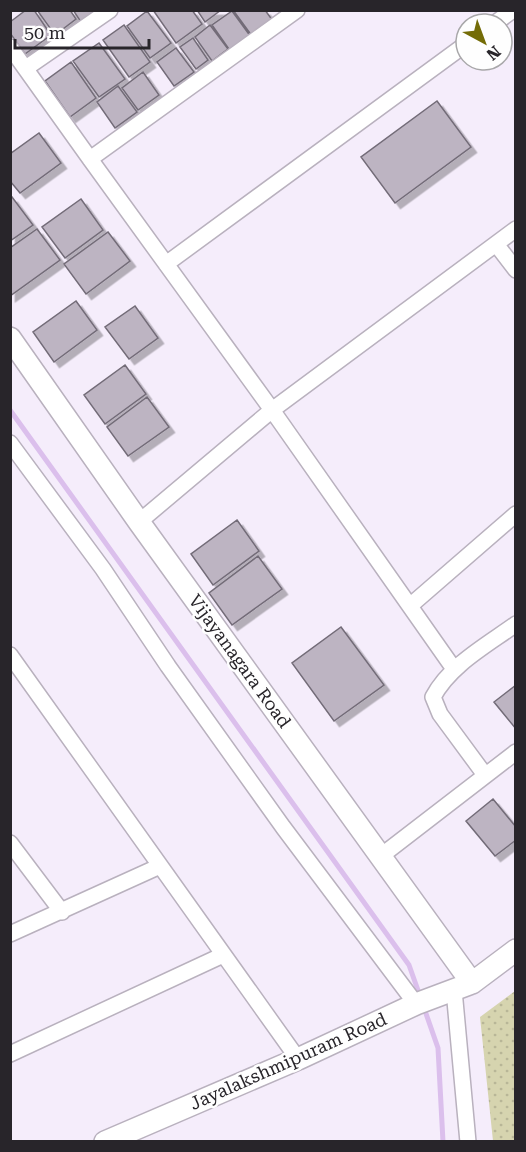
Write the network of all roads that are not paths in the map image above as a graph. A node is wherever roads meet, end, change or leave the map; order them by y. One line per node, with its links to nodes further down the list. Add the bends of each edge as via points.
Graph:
1 (110, 10): 5 (street)
2 (297, 10): 6 (street)
3 (10, 47): 5 (street)
4 (454, 53): 9 (street)
5 (26, 68): 6 (street)
6 (90, 159): 9 (street)
7 (516, 229): 8 (street)
8 (496, 244): 10 (street); 12 (street)
9 (166, 264): 12 (street)
10 (516, 270)
11 (10, 338): 15 (street, Vijayanagara Road)
12 (273, 410): 15 (street); 16 (street)
13 (10, 443): 30 (street, via 283,827)
14 (516, 513): 16 (street)
15 (139, 522): 23 (street, Vijayanagara Road)
16 (411, 605): 19 (street)
17 (516, 624): 19 (street)
18 (10, 655): 24 (street)
19 (454, 669): 21 (street, via 433,697 440,714)
20 (516, 752): 21 (street)
21 (485, 775): 23 (street)
22 (10, 843): 25 (street)
23 (381, 856): 29 (street, Vijayanagara Road)
24 (160, 866): 25 (street); 28 (street)
25 (62, 912): 26 (street)
26 (10, 934)
27 (516, 950): 29 (street, Jayalakshmipuram Road)
28 (223, 955): 31 (street); 32 (street)
29 (463, 986): 30 (street, Jayalakshmipuram Road); 34 (street)
30 (416, 1004): 32 (street, Jayalakshmipuram Road)
31 (10, 1054)
32 (298, 1059): 33 (street, Jayalakshmipuram Road)
33 (105, 1142)
34 (468, 1142)

